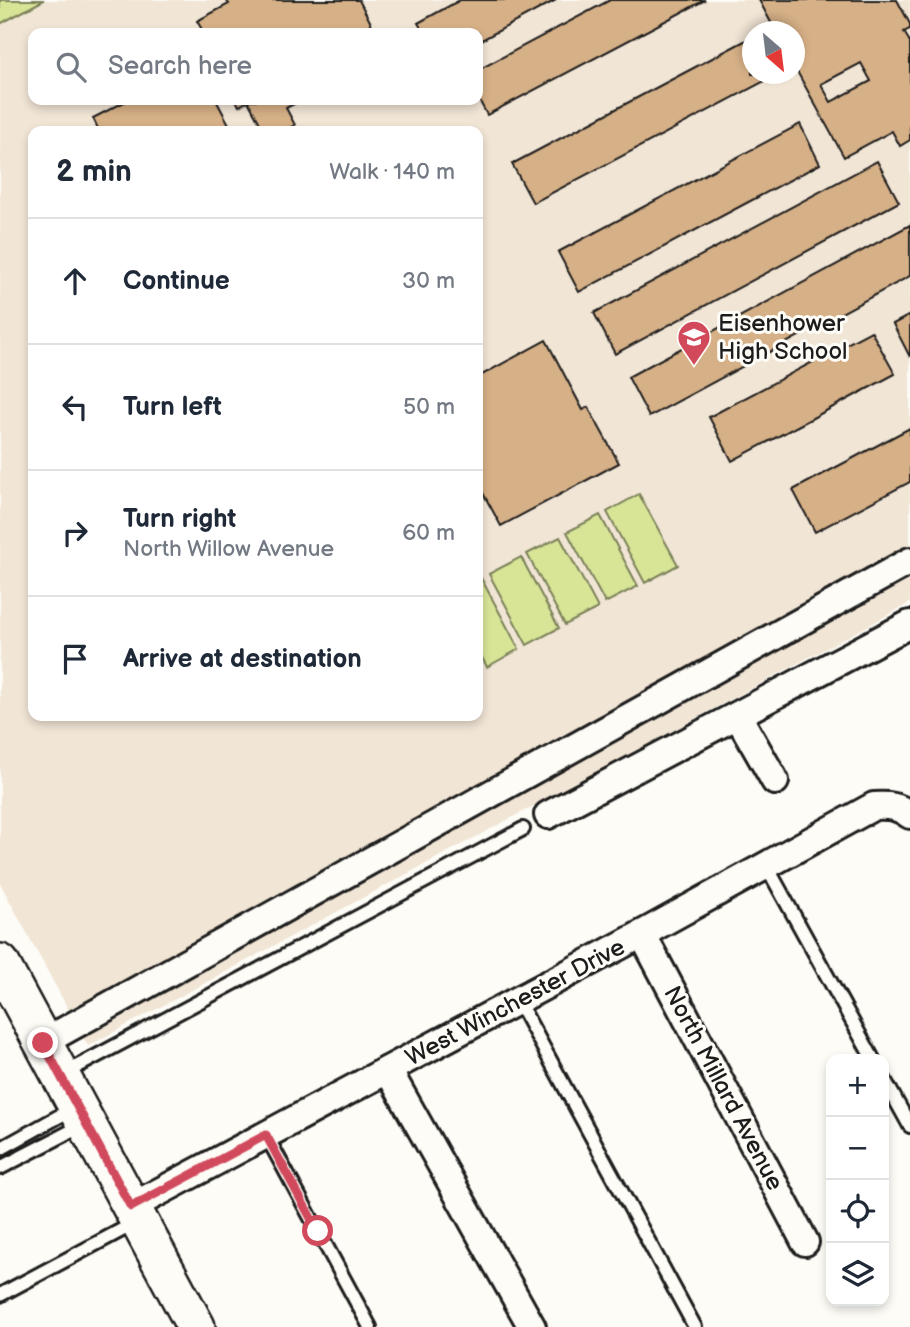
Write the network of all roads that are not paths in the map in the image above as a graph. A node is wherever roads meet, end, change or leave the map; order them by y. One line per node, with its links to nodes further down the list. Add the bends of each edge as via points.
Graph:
1 (910, 561): 12 (street)
2 (910, 624): 3 (street)
3 (738, 716): 4 (street); 6 (street)
4 (775, 781)
5 (905, 811): 8 (street, West Winchester Drive, via 874,806)
6 (548, 815)
7 (523, 829): 16 (lane)
8 (766, 865): 9 (street, West Winchester Drive); 13 (lane)
9 (642, 934): 11 (street, West Winchester Drive); 22 (street, North Millard Avenue)
10 (0, 963): 12 (street)
11 (518, 1001): 14 (street, West Winchester Drive); 27 (lane)
12 (43, 1043): 16 (street)
13 (870, 1054)
14 (388, 1070): 18 (street, West Winchester Drive); 26 (street)
15 (889, 1088): 17 (lane)
16 (74, 1102): 19 (lane); 20 (lane); 21 (street)
17 (910, 1126)
18 (266, 1135): 21 (street, West Winchester Drive); 25 (lane)
19 (0, 1149)
20 (0, 1168)
21 (135, 1214): 23 (lane); 24 (street)
22 (805, 1242)
23 (0, 1295)
24 (195, 1327)
25 (370, 1327)
26 (532, 1327)
27 (695, 1327)

